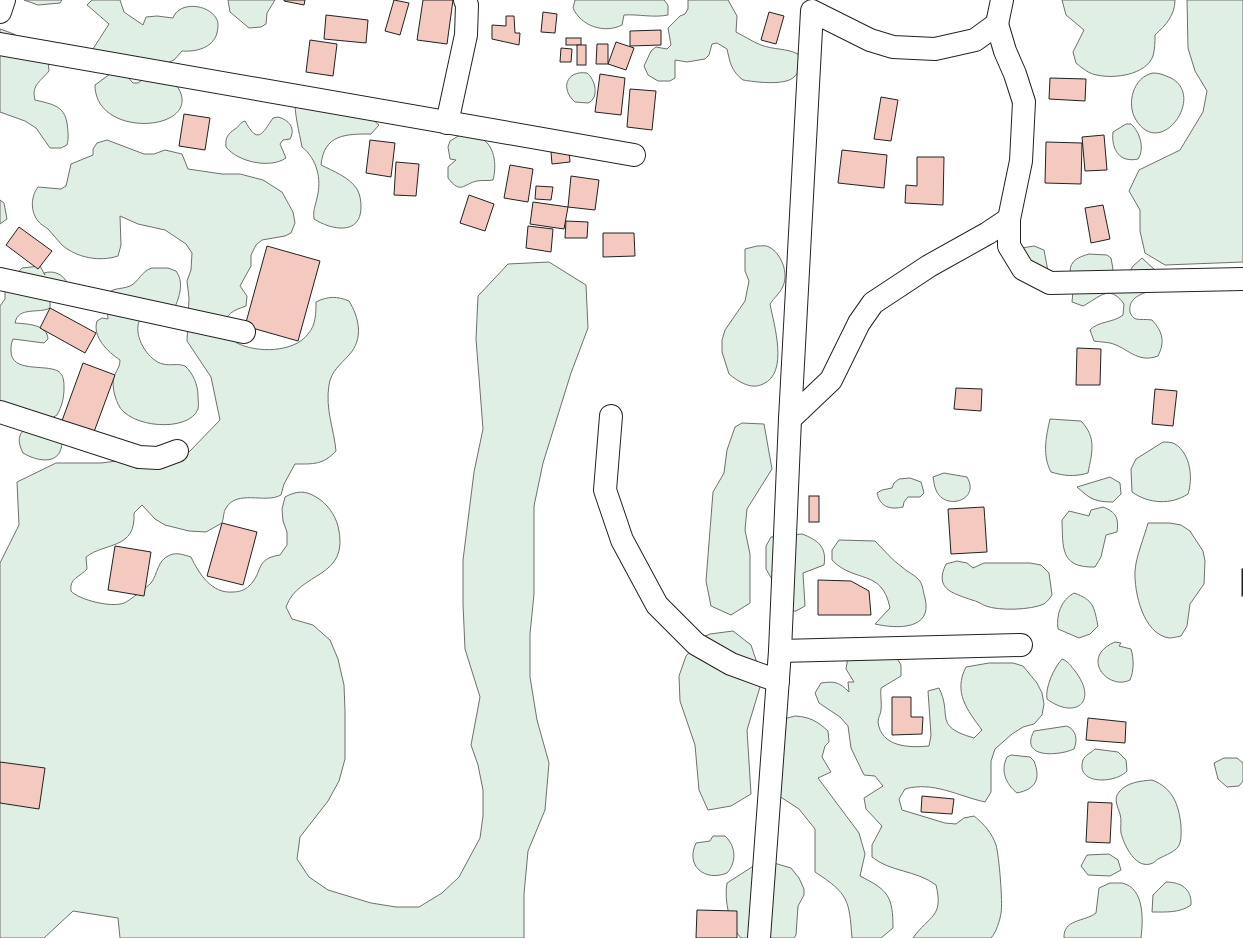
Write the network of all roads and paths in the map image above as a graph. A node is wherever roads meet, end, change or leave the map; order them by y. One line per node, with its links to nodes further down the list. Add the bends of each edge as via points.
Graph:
1 (4, 0): 5 (street)
2 (465, 0): 8 (street, via 468,4 466,36)
3 (1002, 0): 6 (street)
4 (812, 5): 6 (street, via 870,40 893,47 935,49 955,45 975,40); 16 (street)
5 (0, 12)
6 (997, 24): 10 (street, via 1024,102 1021,161)
7 (0, 44): 8 (street)
8 (447, 123): 9 (street)
9 (634, 155)
10 (1009, 219): 12 (street, via 1009,246 1023,269 1050,283); 16 (street, via 929,266 873,303 859,324 831,380)
11 (0, 279): 13 (street)
12 (1243, 279)
13 (244, 332)
14 (0, 412): 17 (street, via 139,457 158,458)
15 (611, 416): 20 (street, via 605,490 622,540 657,605 696,644 731,664)
16 (790, 420): 19 (street)
17 (177, 451)
18 (1021, 646): 19 (street)
19 (780, 651): 20 (street)
20 (778, 681): 21 (street)
21 (759, 938)

